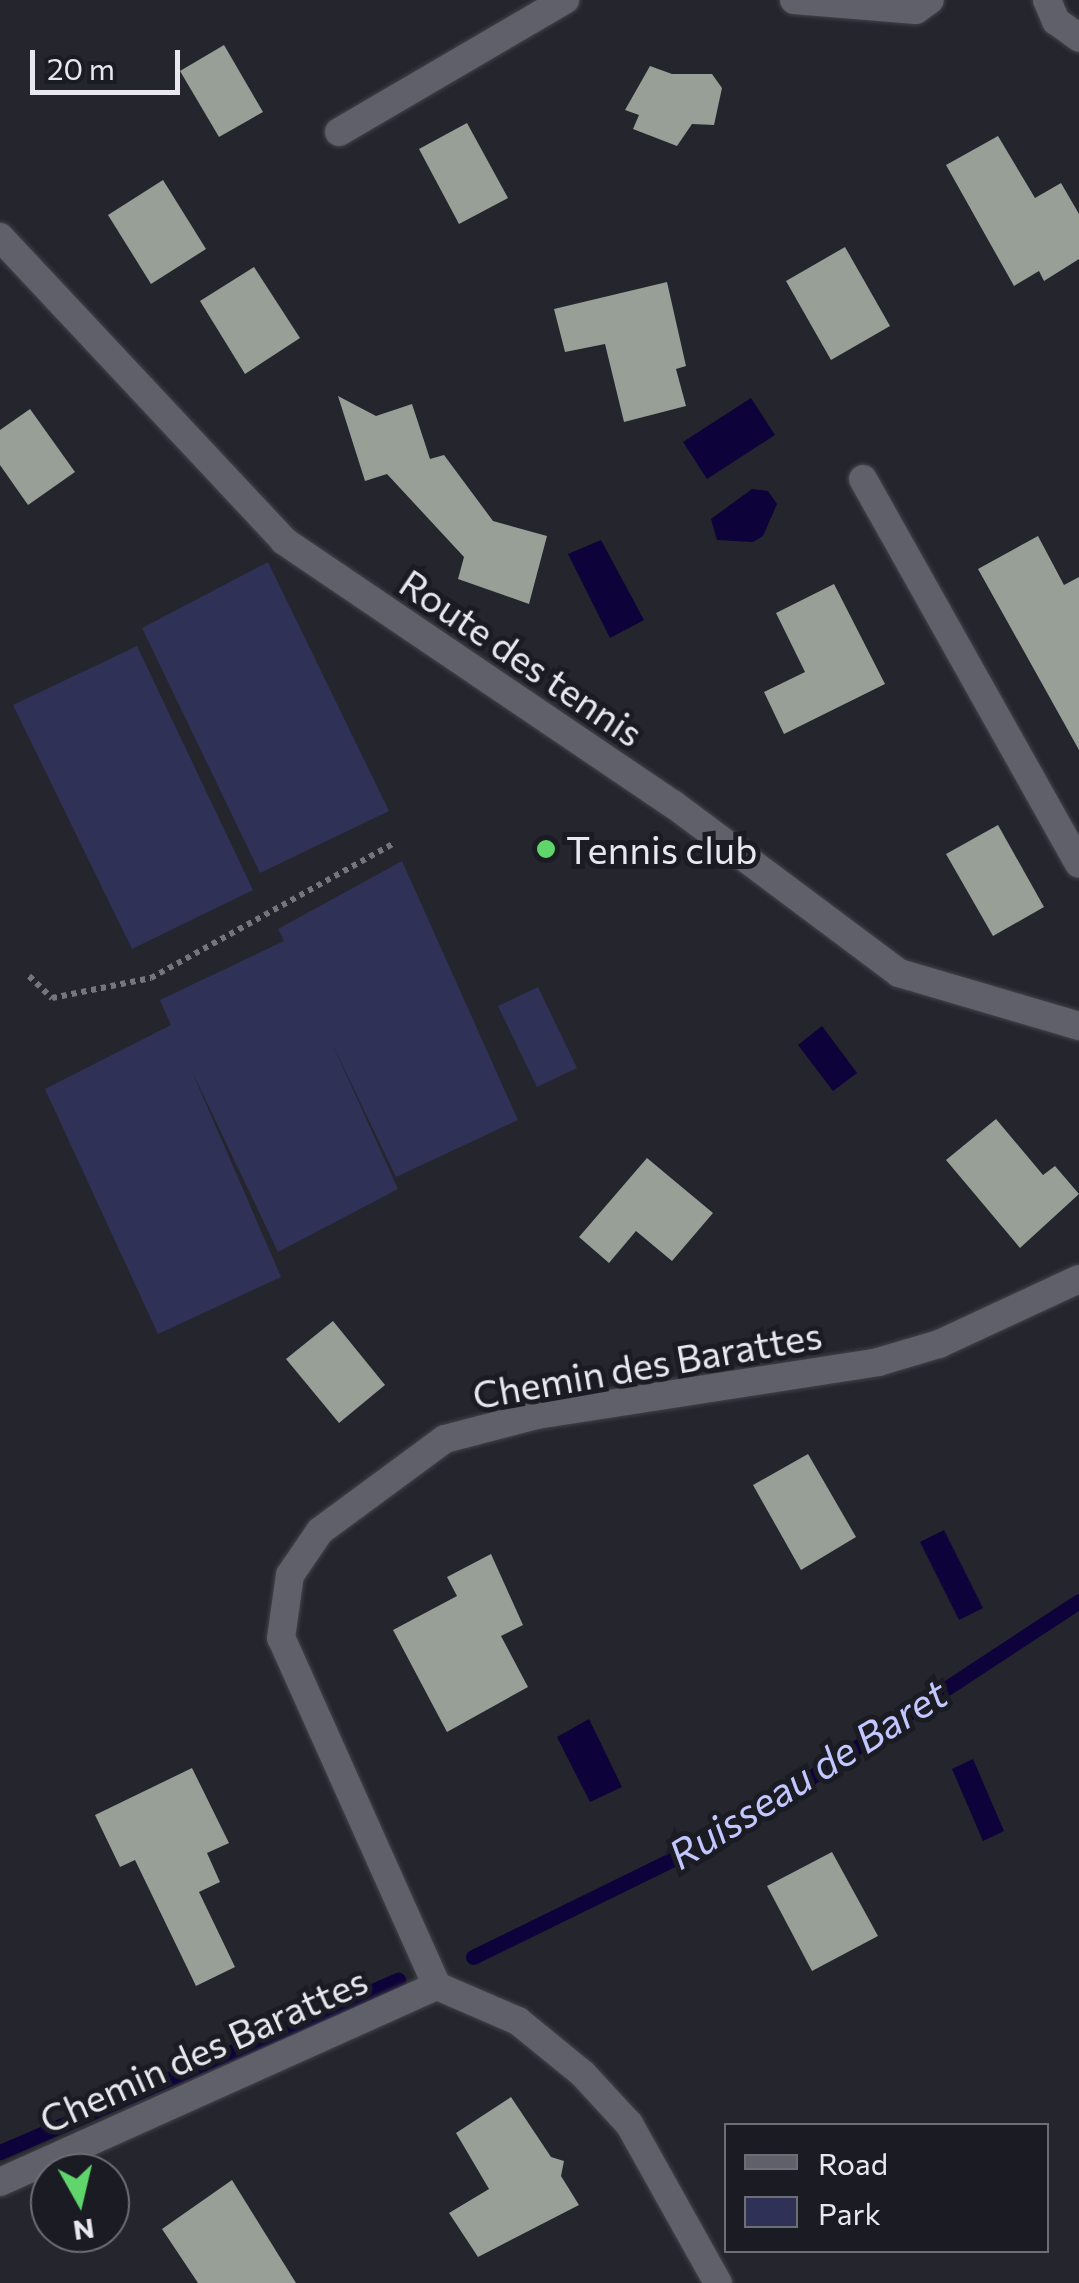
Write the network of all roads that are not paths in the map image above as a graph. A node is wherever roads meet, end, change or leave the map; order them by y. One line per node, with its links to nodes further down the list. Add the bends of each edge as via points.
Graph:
1 (565, 0): 6 (street)
2 (794, 0): 3 (street, via 916,10)
3 (930, 0)
4 (1047, 0): 5 (street, via 1056,21)
5 (1079, 38)
6 (340, 132)
7 (0, 236): 10 (street, Route des tennis, via 284,542 673,804 899,973)
8 (863, 479): 9 (street)
9 (1079, 864)
10 (1079, 1026)
11 (1079, 1278): 12 (street, Chemin des Barattes, via 939,1344 878,1362 556,1412 445,1440 320,1530 290,1576 281,1638)
12 (437, 1986): 13 (street, Chemin des Barattes); 14 (street, via 518,2021 583,2074 629,2124)
13 (0, 2182)
14 (718, 2283)

